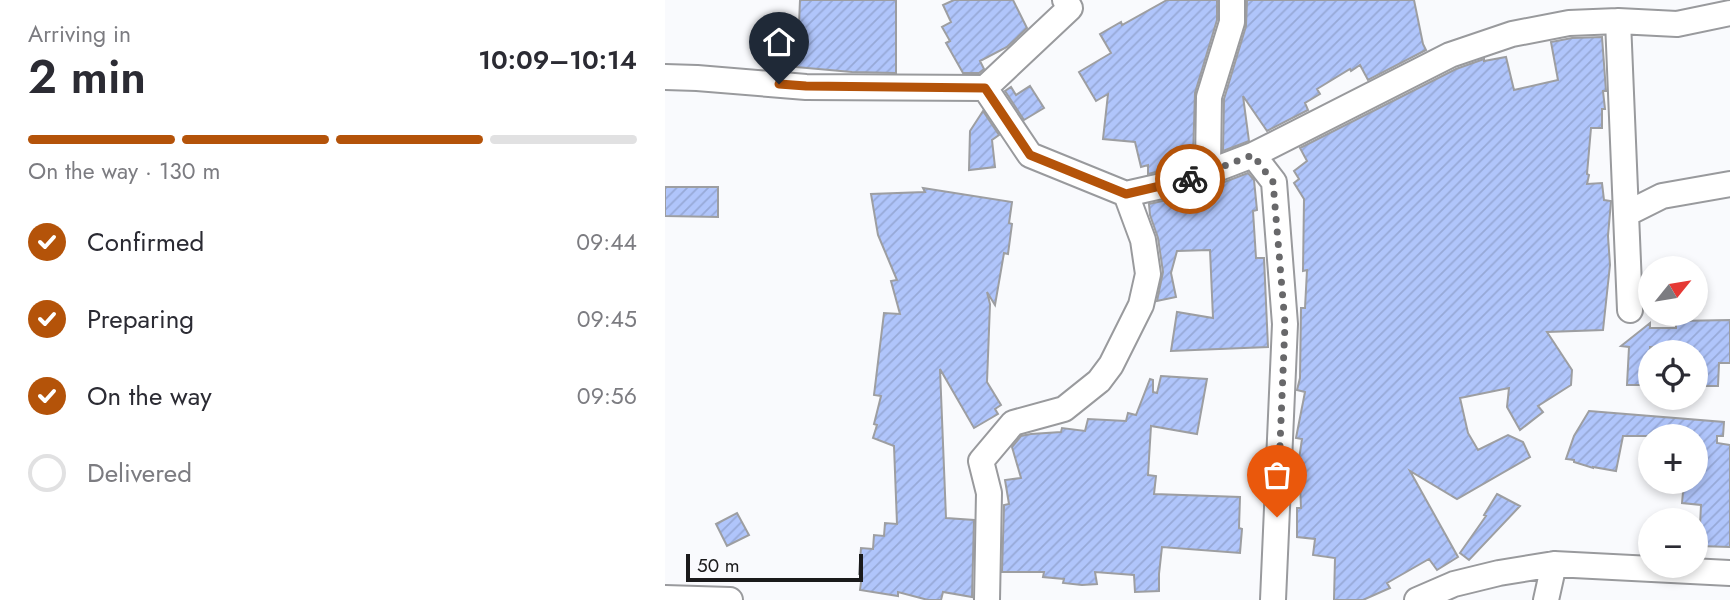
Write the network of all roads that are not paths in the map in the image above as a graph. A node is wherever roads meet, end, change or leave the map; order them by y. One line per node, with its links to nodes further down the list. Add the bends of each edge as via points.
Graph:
1 (1065, 0): 7 (street, via 1070,8)
2 (1232, 0): 9 (street, via 1232,22 1209,97 1208,164)
3 (1679, 12): 4 (street); 5 (street)
4 (1730, 13)
5 (1618, 21): 8 (street, via 1569,23 1512,34 1450,55); 12 (street)
6 (665, 77): 7 (street, via 806,86)
7 (985, 88): 11 (street, via 1030,155)
8 (1253, 155): 9 (street); 19 (street, via 1273,182 1285,324)
9 (1188, 180): 11 (street)
10 (1730, 184): 12 (street, via 1662,196)
11 (1126, 194): 18 (street, via 1143,240 1148,274 1141,305 1111,365 1064,409 1013,423 981,461 989,493)
12 (1626, 214): 13 (street)
13 (1630, 310)
14 (1555, 564): 15 (street); 20 (street, via 1454,584); 21 (street)
15 (1730, 573)
16 (665, 598): 17 (street)
17 (730, 600)
18 (987, 600)
19 (1273, 600)
20 (1417, 600)
21 (1546, 600)

